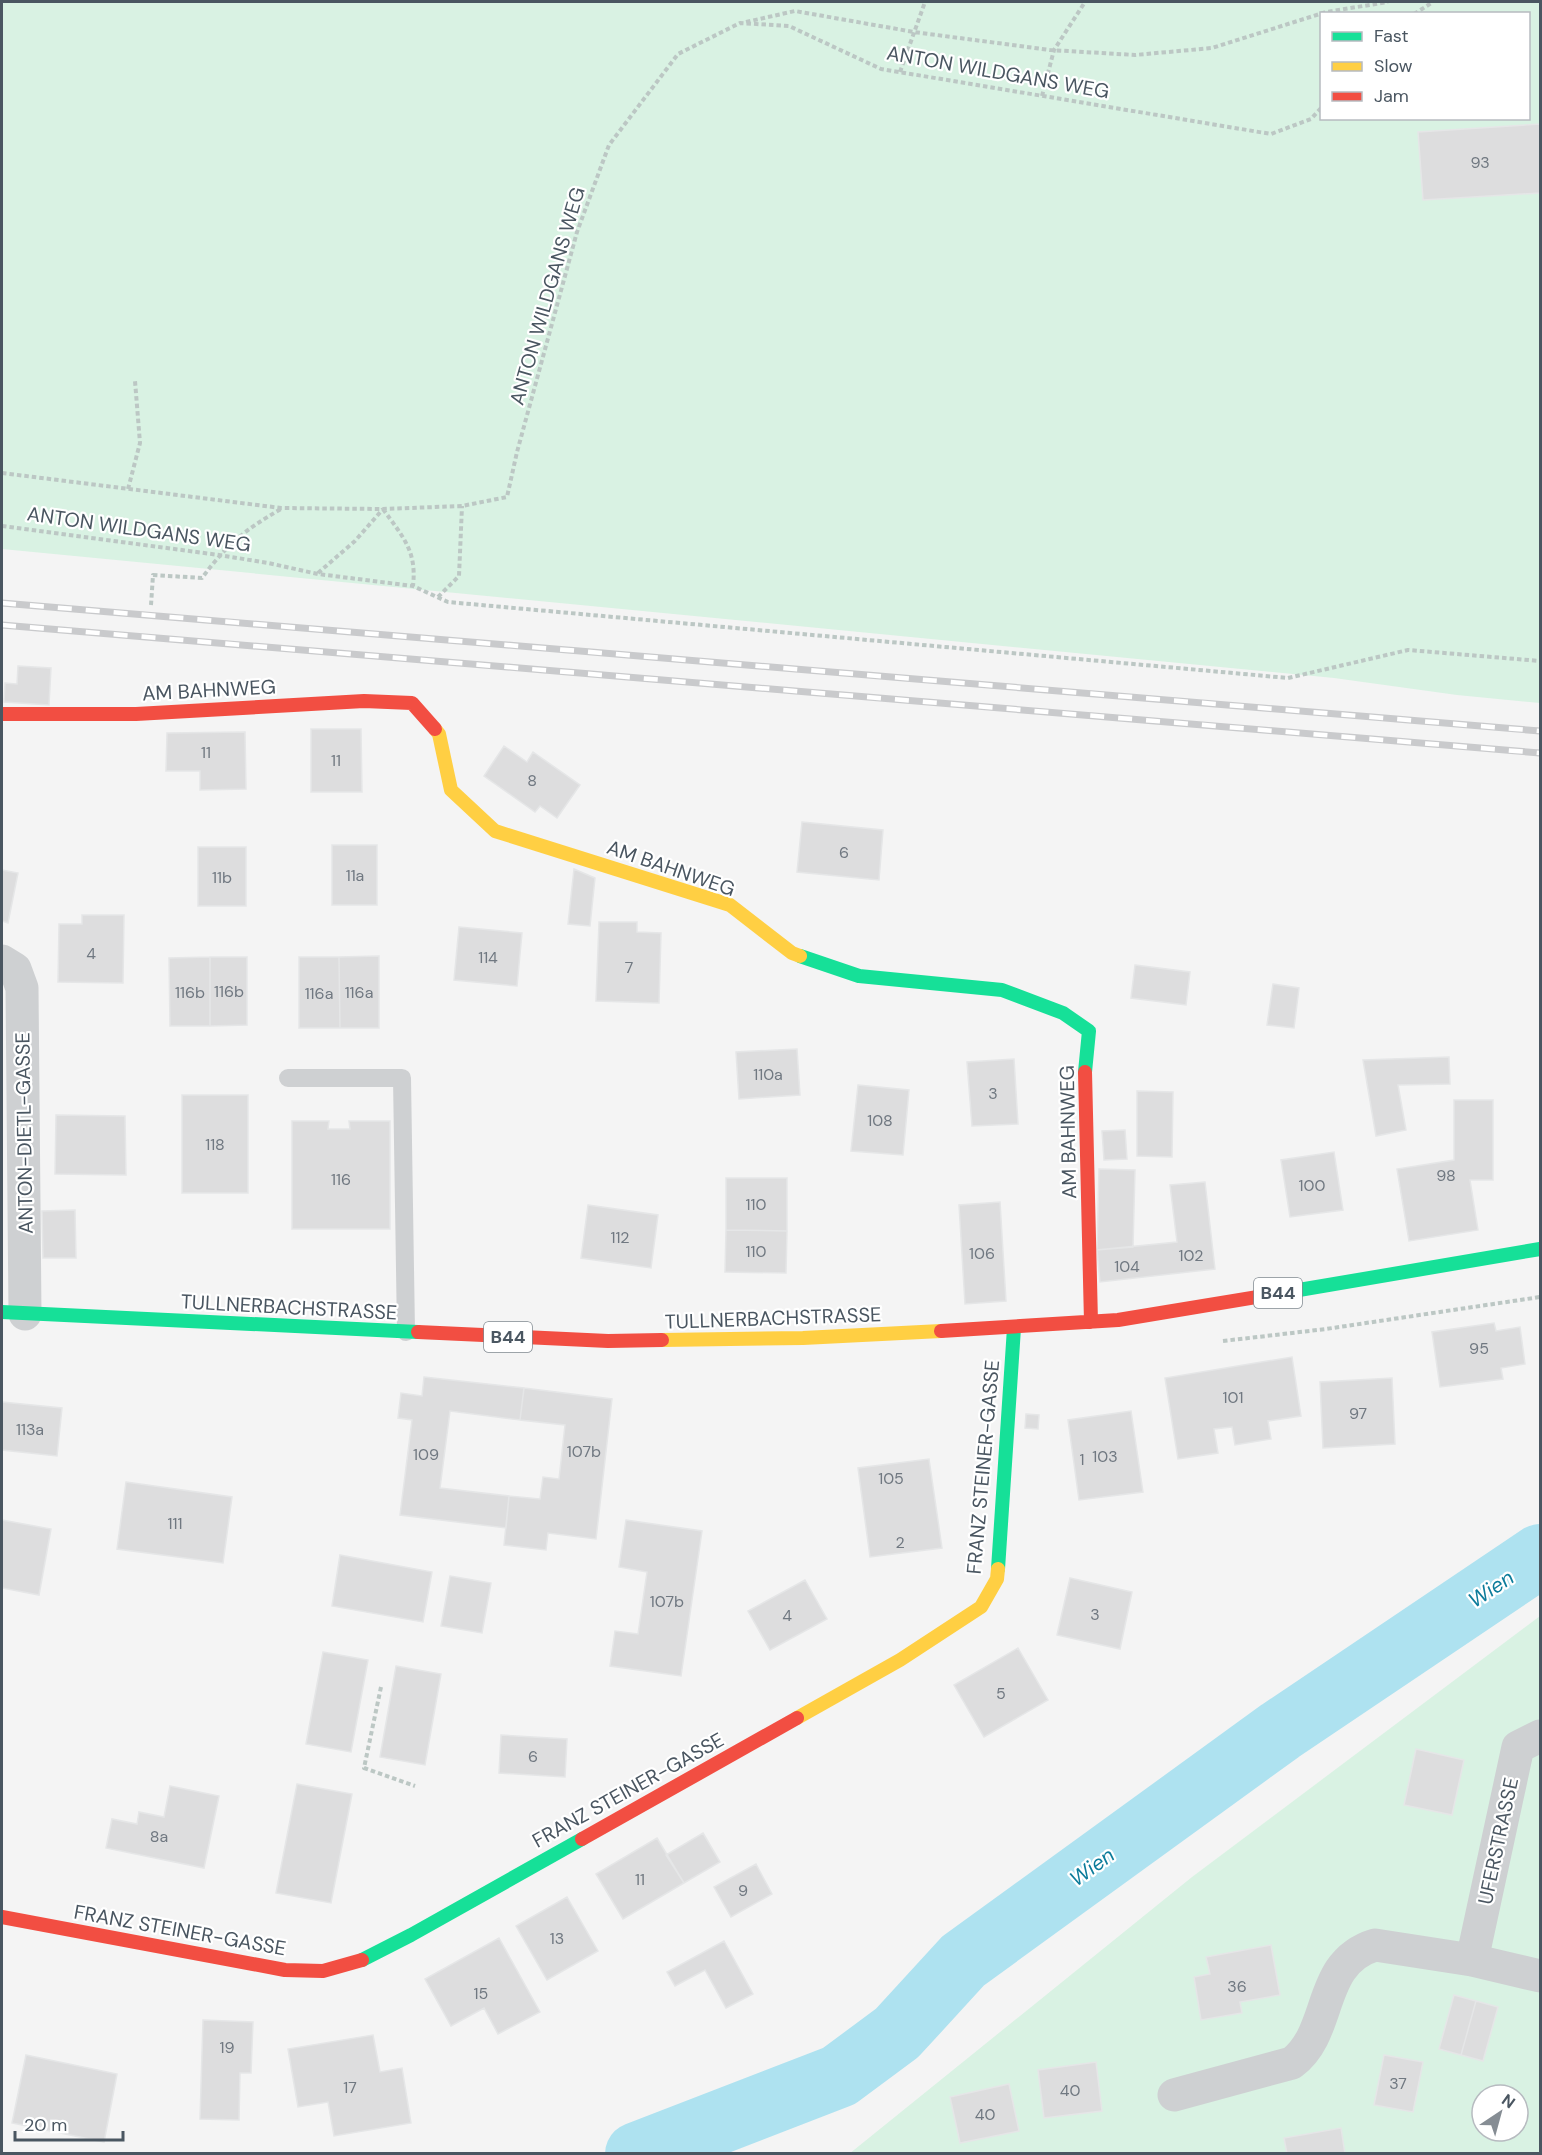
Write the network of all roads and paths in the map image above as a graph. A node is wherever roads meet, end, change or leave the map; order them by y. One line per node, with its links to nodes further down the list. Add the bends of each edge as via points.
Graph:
1 (925, 2): 9 (path)
2 (1085, 2): 10 (path)
3 (1388, 2): 5 (path)
4 (1432, 2): 6 (path)
5 (1326, 12)
6 (1417, 12)
7 (1320, 14): 10 (path, via 1212,48 1135,55)
8 (740, 23): 9 (path, via 795,11); 11 (path, ANTON WILDGANS WEG, via 789,26 881,69); 17 (path, ANTON WILDGANS WEG, via 678,54 609,145 577,232 507,497)
9 (914, 32): 10 (path); 11 (path)
10 (1054, 50): 12 (path)
11 (900, 72): 12 (path, ANTON WILDGANS WEG)
12 (1042, 96): 13 (path, ANTON WILDGANS WEG, via 1271,134 1311,119)
13 (1320, 109)
14 (135, 381): 16 (path, via 140,443)
15 (2, 473): 16 (path)
16 (128, 489): 18 (path)
17 (462, 506): 19 (path); 24 (path, via 459,576)
18 (281, 508): 19 (path); 21 (path, via 248,528)
19 (383, 509): 22 (path); 23 (path, via 409,545 415,570)
20 (2, 525): 21 (path, ANTON WILDGANS WEG)
21 (219, 555): 22 (path, ANTON WILDGANS WEG); 25 (path, via 202,578 153,574)
22 (318, 574): 23 (path, ANTON WILDGANS WEG)
23 (413, 586): 24 (path, ANTON WILDGANS WEG)
24 (438, 597): 26 (path, ANTON WILDGANS WEG, via 448,602 1288,678 1408,650)
25 (151, 605)
26 (1540, 661)
27 (2, 714): 33 (street, AM BAHNWEG, via 136,714 364,701 412,703 439,734 451,790 495,831 730,905 792,953 859,976 1002,990 1063,1013 1089,1031 1085,1072)
28 (2, 961): 32 (street, ANTON-DIETL-GASSE, via 15,969 22,988)
29 (288, 1078): 35 (lane, via 402,1078)
30 (1540, 1249): 33 (street, TULLNERBACHSTRASSE / B44)
31 (1540, 1297): 36 (path)
32 (14, 1313): 35 (street, TULLNERBACHSTRASSE / B44)
33 (1091, 1322): 34 (street, TULLNERBACHSTRASSE / B44)
34 (1014, 1328): 35 (street, TULLNERBACHSTRASSE / B44, via 756,1340 608,1341); 40 (street, FRANZ STEINER-GASSE, via 997,1579 981,1607 900,1660 362,1960 323,1971 285,1970)
35 (406, 1332)
36 (1212, 1342)
37 (381, 1687): 39 (path, via 364,1768)
38 (1540, 1736): 41 (street, UFERSTRASSE, via 1518,1746)
39 (416, 1786)
40 (2, 1917)
41 (1472, 1960): 42 (street); 43 (street, via 1375,1945 1362,1949 1351,1956 1333,1982 1312,2041 1292,2063)
42 (1540, 1976)
43 (1174, 2095)

